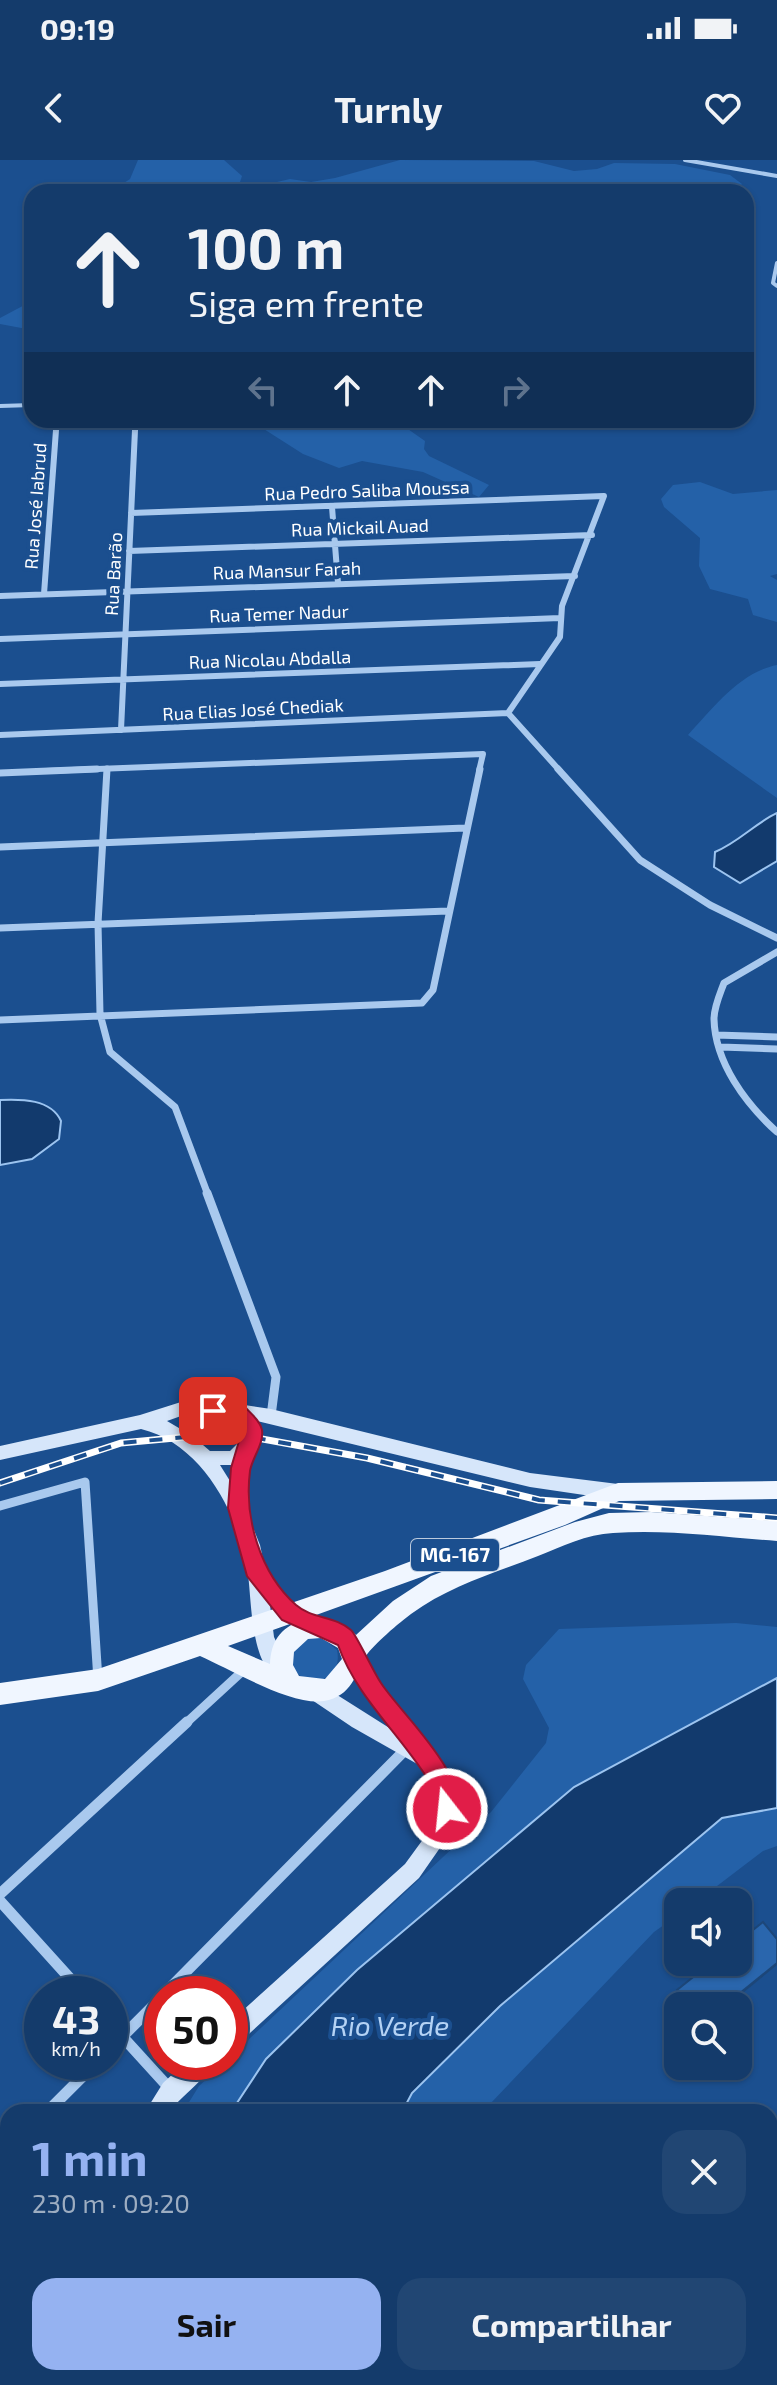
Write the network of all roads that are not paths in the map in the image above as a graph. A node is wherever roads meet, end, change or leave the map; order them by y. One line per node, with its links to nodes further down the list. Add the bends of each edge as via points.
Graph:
1 (685, 160): 2 (street)
2 (777, 176)
3 (777, 263): 4 (street)
4 (777, 286)
5 (24, 405): 6 (street)
6 (0, 406)
7 (56, 428): 17 (street, Rua José Iabrud)
8 (135, 428): 10 (street, Rua Barão)
9 (332, 507): 10 (street, Rua Pedro Saliba Moussa); 11 (street, Rua Pedro Saliba Moussa, via 604,496); 12 (street)
10 (131, 513): 13 (street, Rua Barão)
11 (592, 535): 12 (street, Rua Mickail Auad); 14 (street)
12 (335, 542): 13 (street, Rua Mickail Auad); 15 (street)
13 (129, 551): 16 (street, Rua Barão)
14 (575, 576): 15 (street, Rua Mansur Farah); 19 (street)
15 (338, 583): 16 (street, Rua Mansur Farah)
16 (127, 591): 17 (street, Rua Mansur Farah); 20 (street, Rua Barão)
17 (44, 594): 18 (street, Rua Mansur Farah)
18 (0, 596)
19 (560, 618): 20 (street, Rua Temer Nadur); 22 (street, via 560,637)
20 (125, 633): 21 (street, Rua Temer Nadur); 23 (street, Rua Barão)
21 (0, 639)
22 (540, 664): 23 (street, Rua Nicolau Abdalla); 25 (street)
23 (123, 679): 24 (street, Rua Nicolau Abdalla); 26 (street, Rua Barão)
24 (0, 684)
25 (508, 713): 26 (street, Rua Elias José Chediak); 36 (street, via 640,860 710,905)
26 (121, 730): 27 (street, Rua Elias José Chediak)
27 (0, 735)
28 (107, 769): 29 (street); 30 (street, via 483,754); 31 (street)
29 (0, 773)
30 (465, 828): 31 (street); 33 (street)
31 (105, 841): 32 (street); 34 (street)
32 (0, 847)
33 (448, 911): 34 (street); 38 (street, via 433,990 422,1003)
34 (98, 923): 35 (street); 38 (street)
35 (0, 928)
36 (777, 938)
37 (777, 952): 40 (street, via 724,983 714,1016)
38 (100, 1014): 39 (street); 47 (street, via 110,1052 175,1107 276,1377)
39 (0, 1020)
40 (716, 1035): 41 (street); 42 (street)
41 (777, 1037)
42 (721, 1047): 43 (street); 44 (street, via 735,1082)
43 (777, 1049)
44 (777, 1132)
45 (213, 1411): 46 (street); 48 (street, via 181,1409); 51 (street, via 195,1424 191,1436)
46 (237, 1412): 47 (street); 49 (street, via 249,1421)
47 (271, 1416): 49 (street); 53 (street, via 530,1480)
48 (140, 1422): 50 (street); 51 (street, via 165,1427)
49 (252, 1439): 51 (street, via 232,1458); 55 (street, via 241,1468)
50 (0, 1453)
51 (201, 1453): 55 (street)
52 (777, 1490): 53 (main road, MG-167)
53 (618, 1492): 58 (main road, MG-167)
54 (0, 1506): 66 (street, via 85,1482)
55 (238, 1508): 57 (street)
56 (777, 1531): 63 (main road, via 651,1522 609,1523 575,1532 439,1583 401,1608)
57 (258, 1576): 59 (street); 60 (street)
58 (385, 1581): 59 (main road, MG-167); 61 (main road, MG-167)
59 (290, 1613): 60 (main road, MG-167); 61 (street)
60 (261, 1624): 62 (main road, MG-167); 65 (street, via 265,1647)
61 (315, 1626): 63 (main road, via 346,1639); 65 (main road, MG-167, via 286,1641 280,1656)
62 (203, 1646): 64 (main road); 66 (main road, MG-167)
63 (353, 1657): 67 (main road, via 341,1681); 69 (street)
64 (248, 1666): 65 (main road); 70 (street)
65 (286, 1678): 67 (main road, via 297,1689)
66 (98, 1680): 68 (main road, MG-167)
67 (316, 1692): 69 (street)
68 (0, 1694)
69 (415, 1750): 73 (street); 75 (street, via 445,1789 441,1832 427,1854)
70 (0, 1894)
71 (0, 1901): 72 (street)
72 (68, 1976)
73 (183, 1976)
74 (144, 2014): 76 (street)
75 (248, 2019)
76 (128, 2031)
77 (128, 2044): 80 (street)
78 (79, 2080): 81 (street)
79 (183, 2080): 80 (street)
80 (171, 2091): 82 (street)
81 (55, 2104)
82 (162, 2104)

